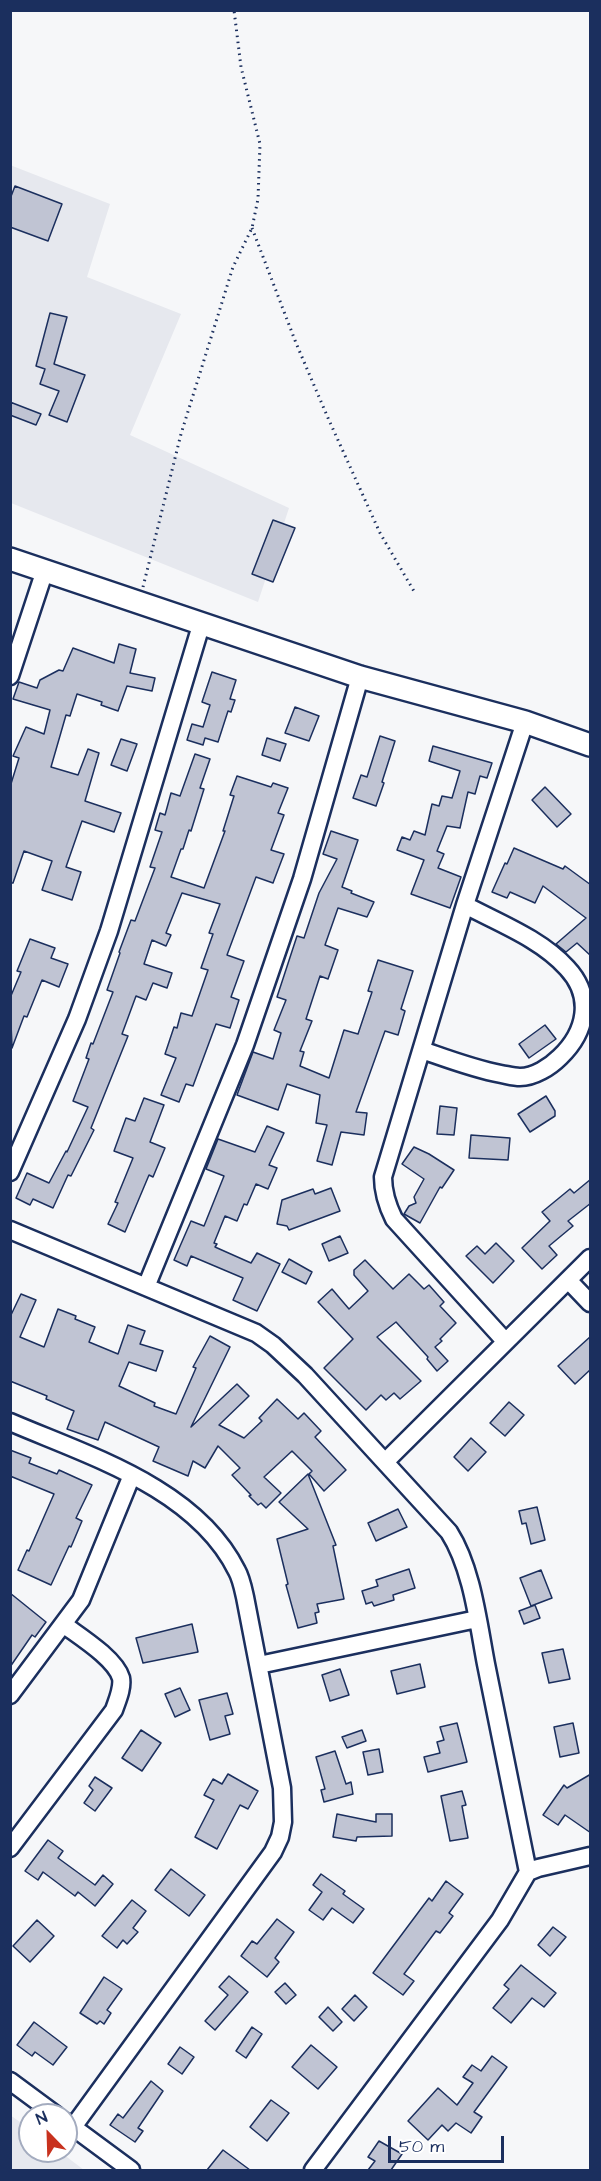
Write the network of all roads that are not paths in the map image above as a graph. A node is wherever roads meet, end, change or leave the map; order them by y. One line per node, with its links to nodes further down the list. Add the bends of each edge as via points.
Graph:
1 (10, 559): 2 (street)
2 (45, 570): 3 (street); 4 (street)
3 (202, 622): 5 (street); 10 (street, via 109,931 78,1019)
4 (10, 676)
5 (360, 677): 6 (street); 14 (street, via 302,879 245,1045)
6 (525, 722): 7 (street); 8 (street)
7 (591, 745)
8 (465, 905): 9 (street); 9 (street, via 528,938 568,969 582,992 584,1011 579,1034 553,1064 520,1078)
9 (422, 1050): 16 (street, via 383,1177 387,1206 394,1219)
10 (10, 1172)
11 (10, 1230): 14 (street)
12 (591, 1258): 13 (street)
13 (569, 1281): 15 (street); 16 (street)
14 (147, 1287): 18 (street, via 256,1333 273,1345)
15 (591, 1303)
16 (505, 1341): 18 (street)
17 (10, 1422): 19 (street)
18 (385, 1462): 20 (street, via 457,1544)
19 (132, 1474): 21 (street, via 81,1600); 22 (street, via 171,1498 221,1546 237,1571)
20 (477, 1619): 22 (street); 26 (street)
21 (63, 1624): 23 (street); 24 (street, via 114,1667 121,1678 120,1691 114,1710)
22 (260, 1665): 29 (street, via 284,1805 280,1837 273,1852)
23 (10, 1695)
24 (10, 1848)
25 (591, 1856): 26 (street)
26 (528, 1872): 32 (street, via 500,1920)
27 (10, 2081): 28 (street)
28 (40, 2103)
29 (78, 2113)
30 (78, 2132): 31 (street)
31 (131, 2170)
32 (313, 2170)

